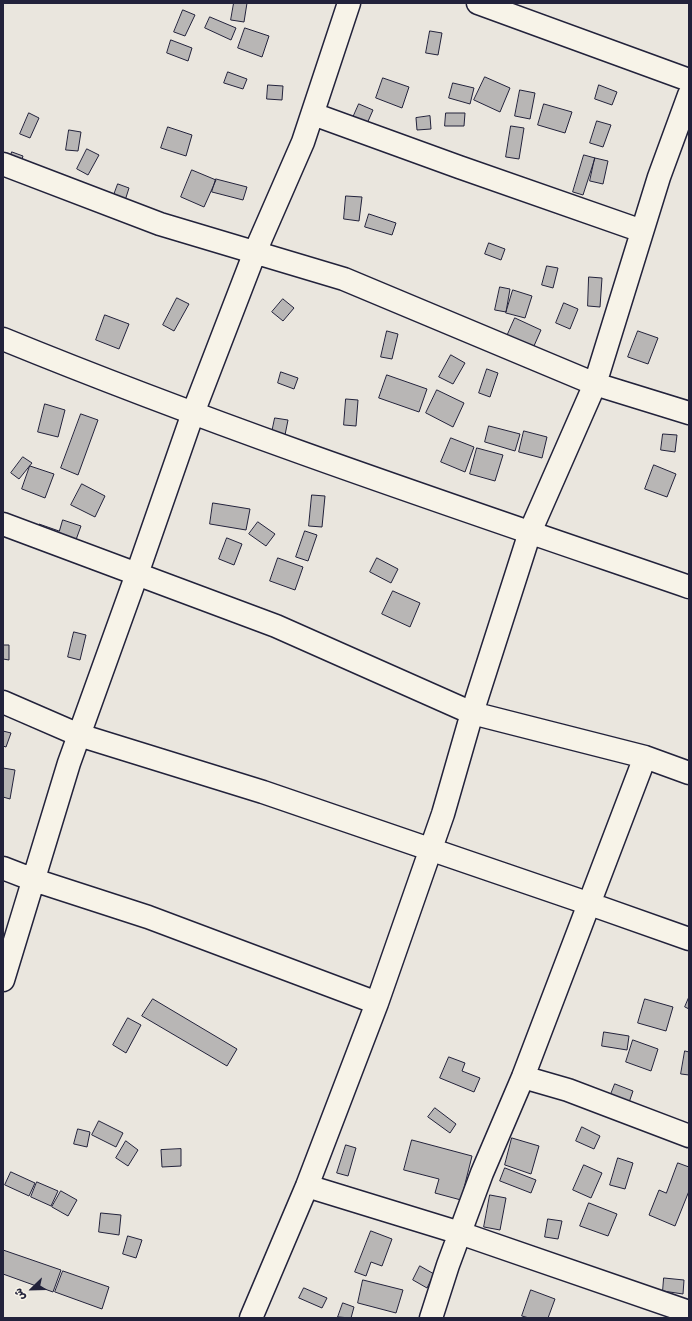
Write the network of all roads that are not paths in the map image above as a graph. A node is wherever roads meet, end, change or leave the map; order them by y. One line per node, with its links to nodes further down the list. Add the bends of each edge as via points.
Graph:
1 (349, 3): 5 (street)
2 (478, 3): 3 (street)
3 (689, 80)
4 (689, 95): 7 (street, via 658,177)
5 (312, 114): 7 (street); 8 (street, via 303,142)
6 (3, 164): 8 (street, via 160,224)
7 (642, 231): 10 (street)
8 (255, 252): 10 (street, via 344,279); 11 (street)
9 (3, 340): 11 (street)
10 (595, 384): 12 (street); 14 (street)
11 (193, 413): 14 (street); 15 (street)
12 (689, 413)
13 (3, 524): 15 (street)
14 (530, 532): 16 (street); 18 (street)
15 (137, 574): 18 (street, via 276,626); 19 (street)
16 (689, 587)
17 (3, 702): 19 (street)
18 (472, 713): 20 (street); 22 (street)
19 (79, 735): 22 (street, via 263,792); 24 (street)
20 (645, 757): 21 (street); 25 (street)
21 (689, 773)
22 (431, 850): 25 (street); 28 (street)
23 (3, 868): 24 (street)
24 (34, 880): 27 (street); 28 (street, via 148,917)
25 (590, 904): 26 (street); 29 (street)
26 (689, 939)
27 (3, 980)
28 (377, 1003): 31 (street)
29 (523, 1077): 30 (street); 32 (street, via 482,1172)
30 (688, 1131)
31 (307, 1186): 32 (street); 34 (street)
32 (460, 1233): 33 (street); 35 (street)
33 (689, 1312)
34 (251, 1318)
35 (431, 1318)

